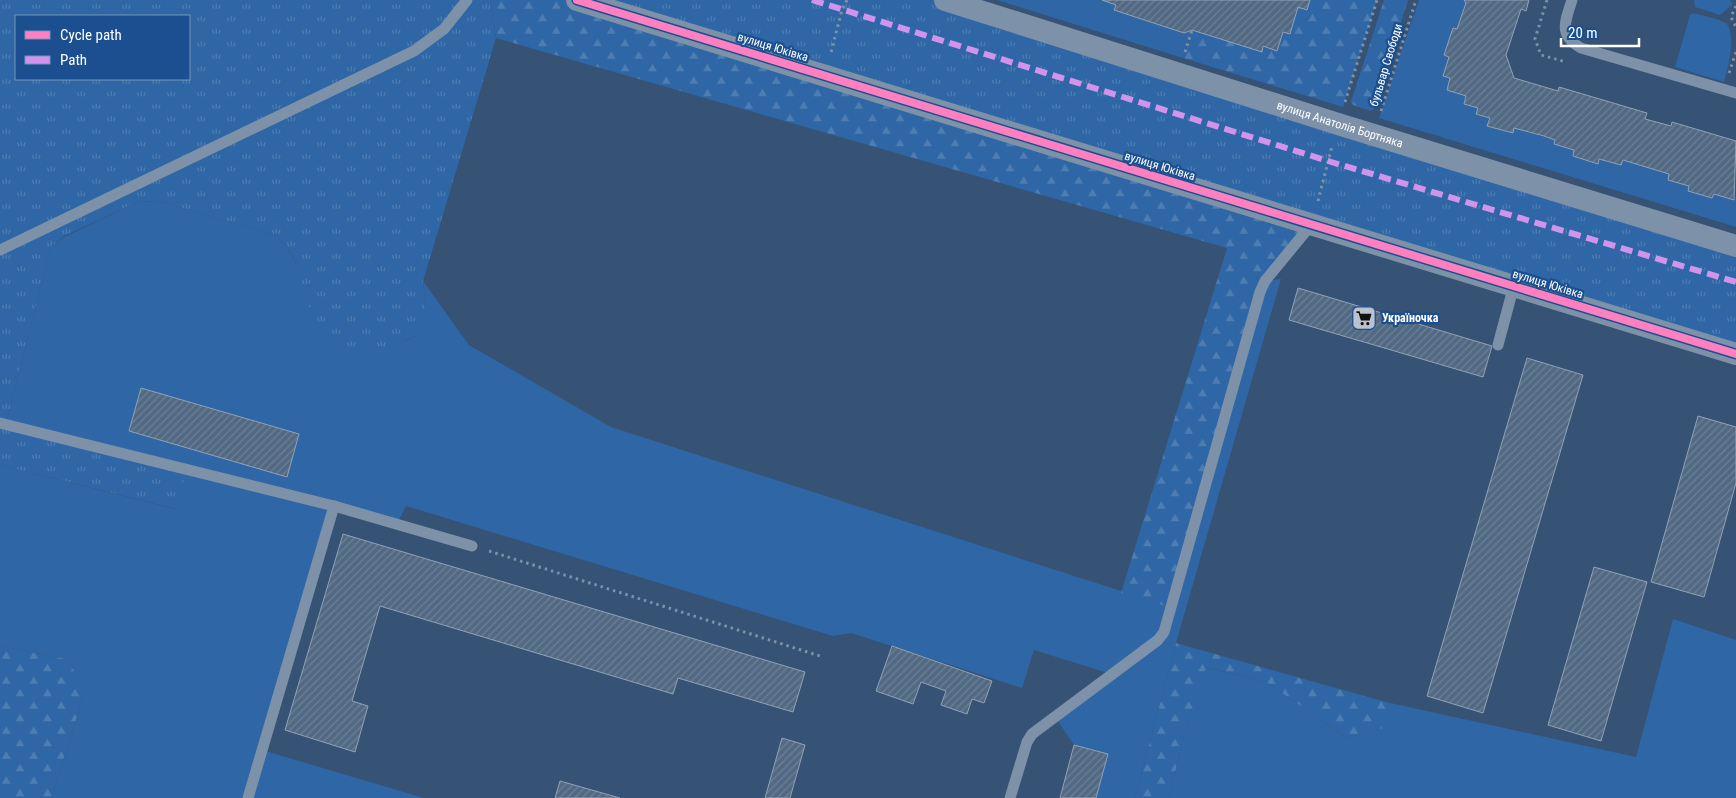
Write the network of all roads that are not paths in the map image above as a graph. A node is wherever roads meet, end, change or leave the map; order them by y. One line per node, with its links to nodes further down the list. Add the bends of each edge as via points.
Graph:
1 (467, 0): 8 (lane, via 444,29 414,51)
2 (577, 0): 6 (street, вулиця Юківка)
3 (945, 0): 7 (street, вулиця Анатолія Бортняка)
4 (1572, 0): 5 (lane, via 1564,27 1567,36 1581,48)
5 (1736, 93)
6 (1311, 225): 9 (street, вулиця Юківка); 16 (lane, via 1260,292 1164,632 1158,640 1032,734)
7 (1736, 246)
8 (0, 250)
9 (1514, 285): 10 (lane); 11 (street, вулиця Юківка)
10 (1498, 345)
11 (1736, 354)
12 (0, 423): 13 (lane)
13 (334, 506): 14 (lane); 15 (lane)
14 (472, 546)
15 (248, 798)
16 (1010, 798)

